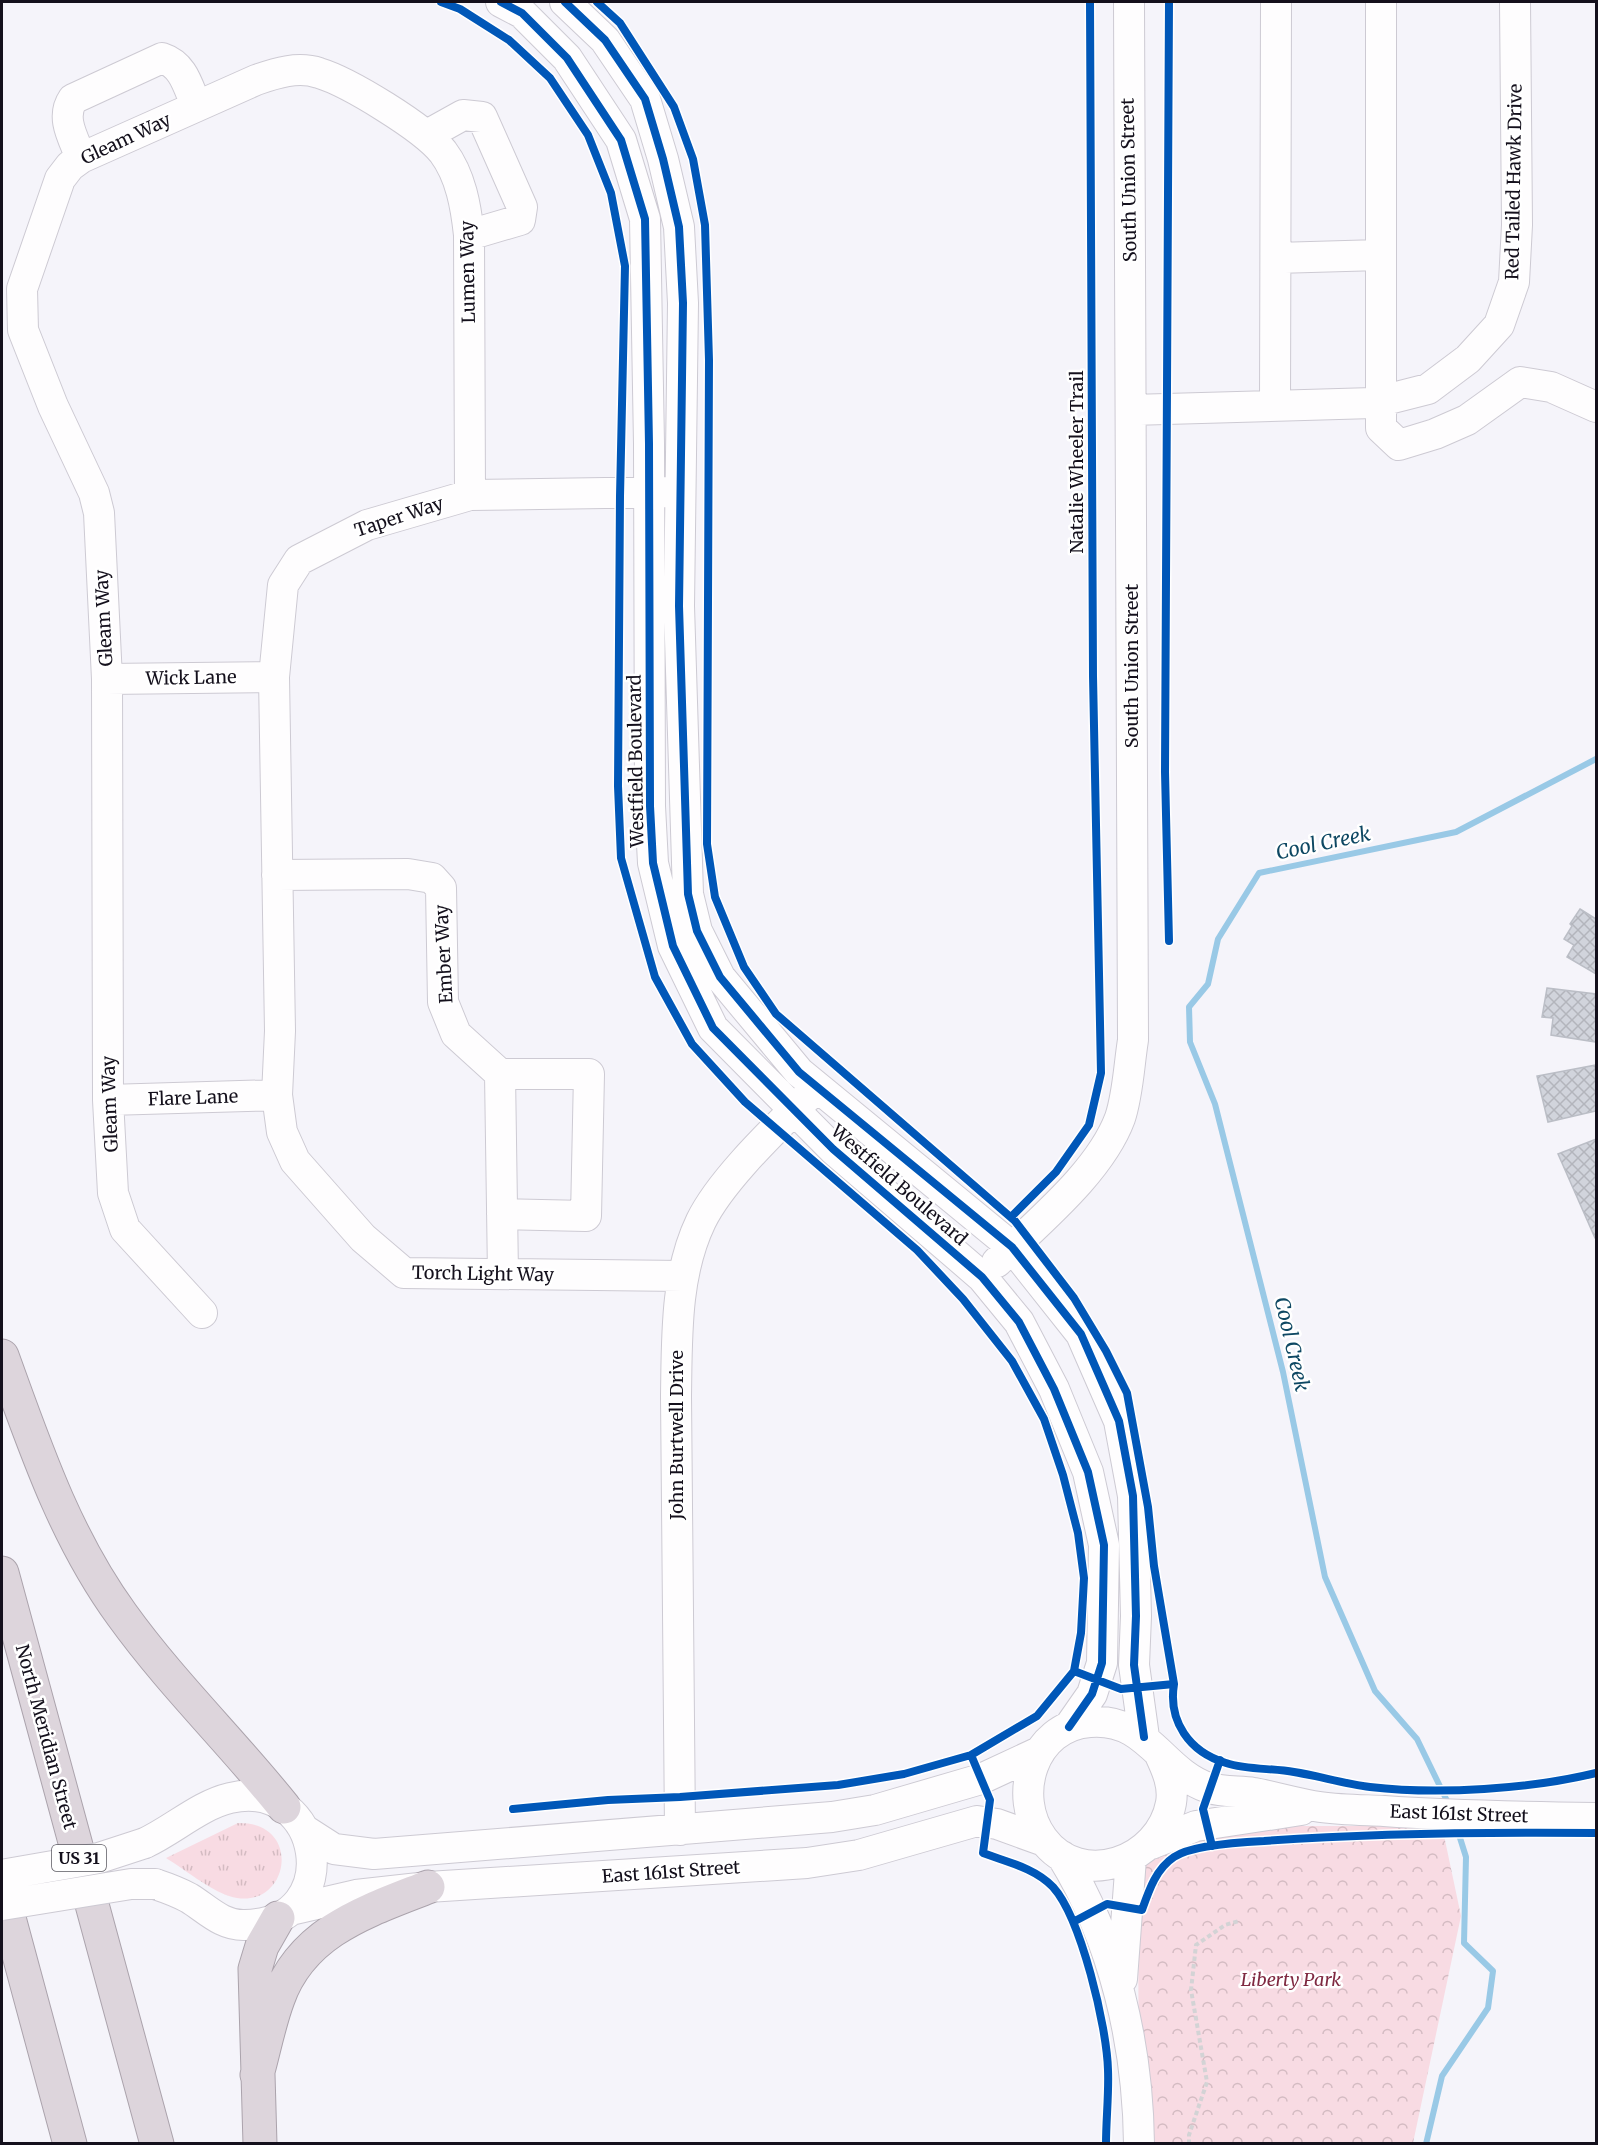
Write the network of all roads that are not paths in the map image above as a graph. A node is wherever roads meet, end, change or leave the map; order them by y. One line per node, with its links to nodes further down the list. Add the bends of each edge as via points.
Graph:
1 (501, 2): 18 (street, Westfield Boulevard, via 522,14 567,58 621,140 645,219)
2 (565, 2): 19 (street, Westfield Boulevard, via 605,40 645,99 663,159 679,227 683,303)
3 (1129, 2): 17 (street, South Union Street)
4 (1276, 2): 13 (street)
5 (1381, 2): 12 (street)
6 (1515, 2): 14 (street, Red Tailed Hawk Drive, via 1517,225 1514,282 1500,325 1468,359 1428,389)
7 (298, 70): 8 (street, Gleam Way, via 279,72); 9 (street, Lumen Way, via 319,73 375,101)
8 (196, 105): 10 (street, Gleam Way); 10 (street, via 180,68 162,58 73,99 66,117)
9 (427, 135): 11 (street, Lumen Way, via 444,154 456,178 466,204); 11 (street, via 463,115 482,117 522,207 520,220)
10 (81, 158): 22 (street, Gleam Way, via 60,179 21,290 20,310 27,345 94,493 99,513)
11 (469, 235): 20 (street, Lumen Way)
12 (1380, 255): 13 (street); 14 (street)
13 (1276, 258): 15 (street)
14 (1379, 402): 15 (street, Red Tailed Hawk Drive); 16 (street, via 1381,428 1400,445 1467,420 1520,382 1551,387)
15 (1275, 406): 17 (street, Red Tailed Hawk Drive)
16 (1596, 407)
17 (1131, 410): 30 (street, South Union Street, via 1133,1040 1119,1118 1098,1156)
18 (650, 491): 19 (street, Taper Way); 20 (street, Taper Way); 28 (street, Westfield Boulevard, via 653,863 673,946 713,1028)
19 (682, 493): 25 (street, Westfield Boulevard, via 679,606 688,894 697,931 720,977 799,1072)
20 (470, 495): 21 (street, Taper Way, via 367,525 300,560 283,585)
21 (274, 677): 22 (street, Wick Lane); 23 (street, Taper Way)
22 (107, 679): 27 (street, Gleam Way)
23 (278, 875): 24 (street, Ember Way, via 408,874 432,878 441,888 443,1002 456,1034); 26 (street, Torch Light Way)
24 (500, 1074): 29 (street); 29 (street, via 589,1074 586,1216)
25 (817, 1087): 28 (street, John Burtwell Drive); 30 (street, Westfield Boulevard)
26 (278, 1095): 27 (street, Flare Lane); 31 (street, Torch Light Way, via 282,1132 295,1161 363,1238 404,1273)
27 (108, 1100): 34 (street, Gleam Way, via 113,1193 125,1229)
28 (794, 1109): 32 (street, John Burtwell Drive, via 728,1183 702,1221); 33 (street, Westfield Boulevard, via 833,1149)
29 (502, 1214): 31 (street)
30 (1012, 1247): 33 (street, South Union Street); 38 (street, Westfield Boulevard, via 1081,1334 1119,1421 1133,1496 1134,1665)
31 (503, 1274): 32 (street, Torch Light Way)
32 (683, 1276): 43 (street, John Burtwell Drive, via 676,1396)
33 (982, 1277): 37 (street, Westfield Boulevard, via 1019,1322 1054,1389 1088,1472 1104,1545 1102,1663 1092,1694)
34 (202, 1312)
35 (2, 1356): 40 (highway, via 50,1488 102,1584 149,1650)
36 (2, 1573): 55 (highway, North Meridian Street / US 31)
37 (1069, 1727): 38 (street, via 1108,1722 1127,1727); 39 (street)
38 (1152, 1746): 41 (street, East 161st Street, via 1194,1781 1210,1788); 46 (street, via 1170,1777 1171,1801 1164,1824)
39 (1039, 1752): 43 (street, via 981,1779 875,1810); 45 (street, via 1029,1774 1026,1797 1032,1820)
40 (284, 1807): 44 (street); 47 (street, bridge, via 267,1800 230,1798 145,1843 99,1858)
41 (1322, 1807): 42 (street, East 161st Street, via 1468,1816); 46 (street, East 161st Street, via 1196,1826)
42 (1596, 1818)
43 (680, 1830): 44 (street, via 374,1854 334,1849)
44 (306, 1831): 51 (street, via 314,1869 302,1898)
45 (1053, 1848): 46 (street, via 1084,1864 1108,1865); 48 (street, East 161st Street, via 997,1824 977,1821 859,1855 807,1863); 52 (street, via 1093,1912)
46 (1141, 1851): 52 (street, via 1123,1940)
47 (2, 1875)
48 (429, 1887): 51 (street, East 161st Street, via 357,1895); 53 (highway, via 355,1915 306,1951 278,1999)
49 (2, 1892): 54 (highway)
50 (2, 1905): 51 (street, East 161st Street, bridge, via 130,1884 155,1884 232,1924 262,1923)
51 (285, 1914): 53 (highway, via 262,1946 255,1969)
52 (1122, 2000): 57 (street, via 1139,2108)
53 (257, 2075): 56 (highway)
54 (70, 2144)
55 (157, 2144)
56 (260, 2144)
57 (1139, 2144)

